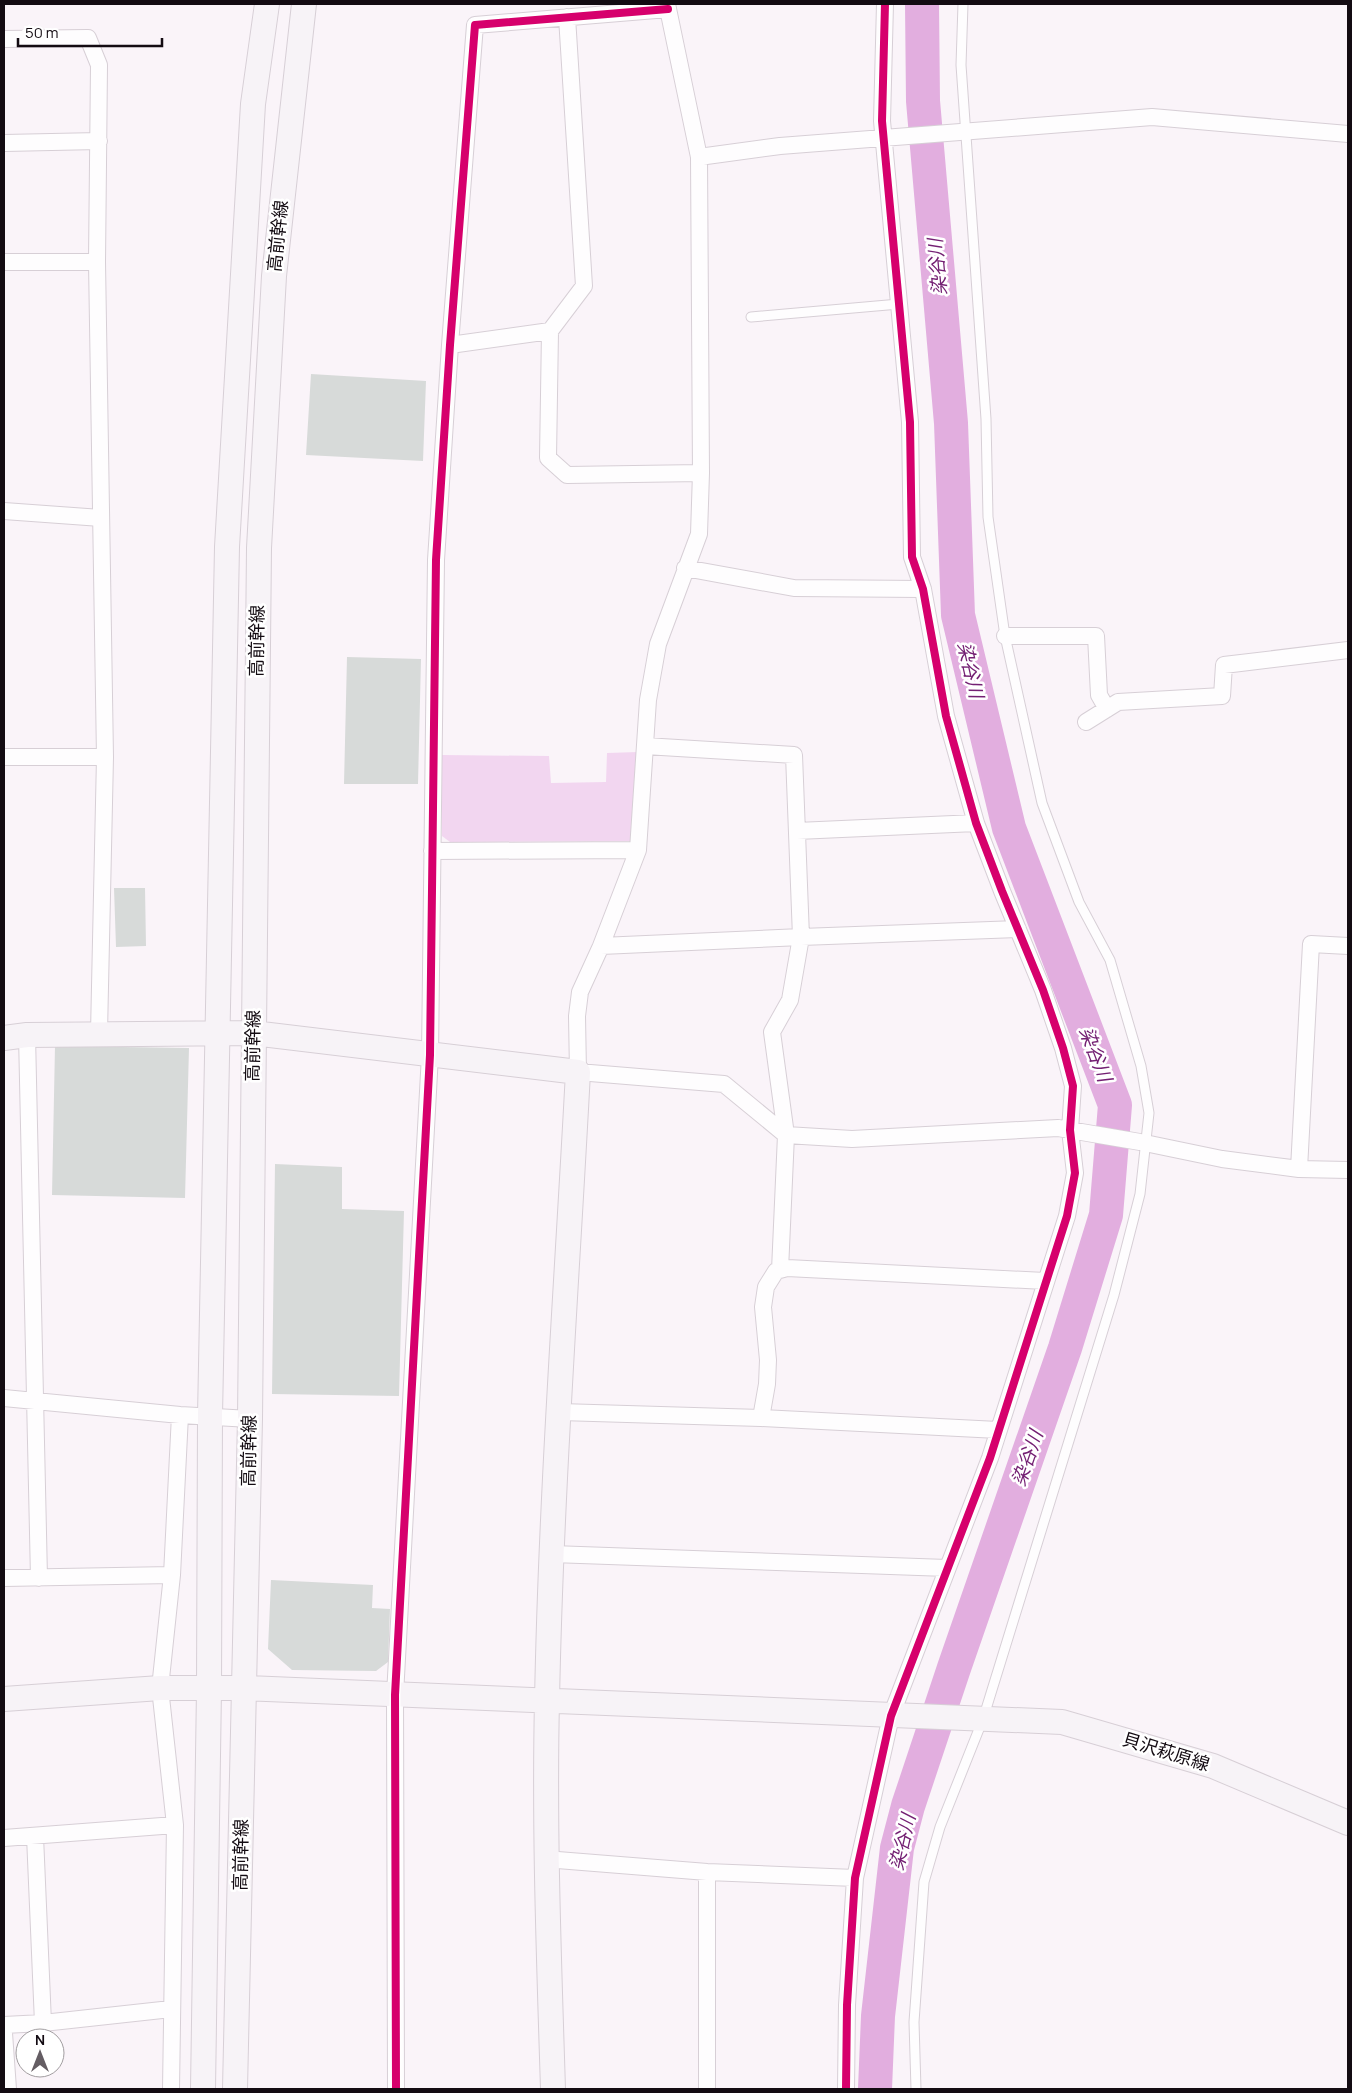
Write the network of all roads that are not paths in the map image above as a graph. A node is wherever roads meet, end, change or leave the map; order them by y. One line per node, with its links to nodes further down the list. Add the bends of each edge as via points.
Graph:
1 (267, 4): 43 (street, 高前幹線, via 253,104 227,547)
2 (304, 4): 41 (street, 高前幹線, via 274,276 258,548)
3 (885, 4): 10 (street)
4 (963, 4): 8 (lane)
5 (668, 6): 6 (street); 13 (street)
6 (567, 17): 18 (street, via 584,286); 19 (street, via 475,25)
7 (4, 39): 11 (street, via 88,38 99,65)
8 (964, 132): 9 (street, via 1152,117); 10 (street); 25 (lane, via 986,418 988,517)
9 (1348, 134)
10 (888, 139): 13 (street, via 780,146); 16 (street)
11 (99, 141): 12 (street); 15 (street)
12 (4, 142)
13 (700, 157): 20 (street)
14 (4, 262): 15 (street)
15 (96, 262): 22 (street)
16 (899, 304): 17 (lane); 24 (street, via 910,422 912,557)
17 (751, 317)
18 (550, 331): 19 (street); 20 (street, via 548,458 567,475)
19 (450, 345): 35 (street, via 436,560)
20 (701, 473): 23 (street, via 699,534)
21 (4, 511): 22 (street)
22 (101, 518): 31 (street)
23 (685, 568): 24 (street, via 794,588); 29 (street, via 658,644 648,700)
24 (923, 589): 32 (street, via 946,716)
25 (1005, 636): 27 (street, via 1096,636 1099,695); 49 (lane, via 1042,803 1079,902 1110,960 1130,1026 1149,1113)
26 (1348, 650): 27 (street, via 1224,665 1222,696 1118,702)
27 (1107, 709): 28 (street)
28 (1086, 722)
29 (645, 746): 33 (street, via 794,755); 34 (street)
30 (4, 757): 31 (street)
31 (105, 757): 40 (street)
32 (976, 824): 33 (street); 36 (street)
33 (797, 831): 37 (street)
34 (638, 850): 35 (street); 38 (street)
35 (432, 851): 45 (street)
36 (1018, 929): 37 (street); 47 (street, via 1060,1040 1073,1086)
37 (801, 937): 38 (street); 48 (street, via 790,1000 772,1032)
38 (601, 946): 46 (street, via 580,992)
39 (1348, 946): 50 (street, via 1311,944)
40 (99, 1033): 42 (street); 43 (street)
41 (253, 1033): 43 (street); 45 (street); 60 (street, 高前幹線)
42 (27, 1034): 44 (street); 55 (street)
43 (219, 1034): 58 (street, 高前幹線)
44 (4, 1038)
45 (430, 1054): 46 (street); 70 (street)
46 (578, 1072): 48 (street, via 724,1084); 56 (street)
47 (1070, 1130): 48 (street, via 852,1139); 49 (street); 53 (street, via 1075,1173 1067,1216)
48 (786, 1135): 52 (street)
49 (1147, 1143): 50 (street, via 1222,1159); 74 (lane, via 1140,1194 1114,1295)
50 (1299, 1169): 51 (street)
51 (1348, 1170)
52 (780, 1270): 53 (street); 59 (street, via 766,1287 764,1300 767,1384)
53 (1045, 1280): 61 (street)
54 (4, 1398): 55 (street)
55 (34, 1400): 57 (street); 66 (street)
56 (560, 1412): 59 (street); 62 (street)
57 (180, 1415): 58 (street); 64 (street)
58 (210, 1416): 60 (street); 69 (street, 高前幹線)
59 (761, 1418): 61 (street)
60 (250, 1419): 68 (street, 高前幹線)
61 (998, 1430): 63 (street)
62 (552, 1554): 63 (street); 72 (street)
63 (947, 1568): 73 (street)
64 (172, 1575): 66 (street); 67 (street)
65 (4, 1578): 66 (street)
66 (39, 1578)
67 (160, 1688): 69 (street, 貝沢萩原線); 71 (street, 貝沢萩原線); 76 (street)
68 (245, 1688): 69 (street, 貝沢萩原線); 70 (street, 貝沢萩原線); 89 (street, 高前幹線)
69 (209, 1689): 88 (street, 高前幹線)
70 (395, 1695): 72 (street, 貝沢萩原線); 90 (street)
71 (4, 1699)
72 (547, 1701): 73 (street, 貝沢萩原線); 79 (street)
73 (896, 1716): 74 (street, 貝沢萩原線); 81 (street)
74 (979, 1719): 75 (street, 貝沢萩原線, via 1062,1722 1213,1766); 94 (lane, via 924,1882 914,2022)
75 (1348, 1822)
76 (175, 1825): 77 (street); 82 (street)
77 (35, 1836): 78 (street); 83 (street)
78 (4, 1838)
79 (546, 1859): 80 (street); 91 (street)
80 (707, 1872): 81 (street); 92 (street)
81 (855, 1878): 93 (street, via 847,2005)
82 (171, 2009): 83 (street); 87 (street)
83 (43, 2023): 84 (street)
84 (4, 2025)
85 (4, 2033): 86 (street)
86 (8, 2089)
87 (171, 2089)
88 (203, 2089)
89 (235, 2089)
90 (396, 2089)
91 (553, 2089)
92 (707, 2089)
93 (846, 2089)
94 (916, 2089)

